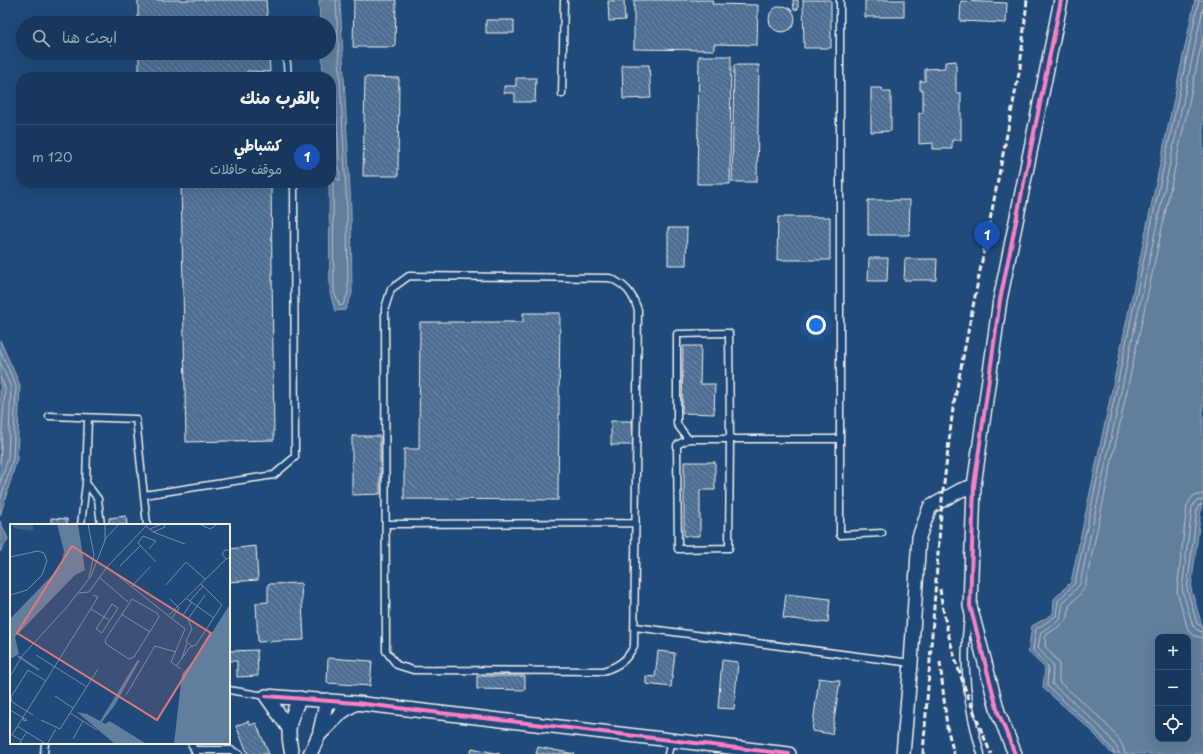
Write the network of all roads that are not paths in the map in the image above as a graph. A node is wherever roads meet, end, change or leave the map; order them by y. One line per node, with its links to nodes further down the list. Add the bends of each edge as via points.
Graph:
1 (564, 0): 6 (lane)
2 (840, 0): 10 (lane)
3 (1061, 0): 14 (street, via 1000,300)
4 (287, 60): 5 (lane)
5 (288, 72)
6 (562, 94)
7 (294, 188): 15 (lane, via 295,457 274,475)
8 (49, 416): 9 (lane)
9 (88, 418): 13 (lane); 15 (lane, via 136,419)
10 (840, 438): 12 (lane); 21 (lane, via 840,535)
11 (688, 439): 12 (lane); 12 (lane, via 677,424 677,334 729,334); 12 (lane, via 677,446 678,548 729,548)
12 (730, 439)
13 (86, 483): 16 (lane); 17 (lane, via 98,498)
14 (974, 486): 22 (street); 24 (street, via 961,490 930,508 923,523 919,537)
15 (144, 495): 18 (lane)
16 (81, 524)
17 (101, 524)
18 (147, 524)
19 (386, 524): 20 (lane); 20 (lane, via 385,308 391,289 409,276 610,278 623,284 634,298 638,310); 23 (lane, via 386,650 397,665 413,670 603,671 616,667 628,658 634,646)
20 (636, 524): 23 (lane)
21 (882, 533)
22 (970, 606): 42 (lane, via 964,643 964,669); 43 (street, via 998,712)
23 (635, 627): 24 (lane)
24 (911, 663): 41 (street)
25 (230, 690): 26 (lane)
26 (266, 696): 27 (street); 30 (street)
27 (300, 698): 28 (street); 30 (street)
28 (327, 700): 29 (street); 31 (street)
29 (356, 703): 31 (street, via 342,712); 32 (street)
30 (288, 726): 37 (street)
31 (319, 735): 38 (street)
32 (671, 740): 39 (lane); 40 (street)
33 (45, 744): 35 (lane)
34 (196, 752): 36 (lane, via 231,750)
35 (44, 754)
36 (239, 754)
37 (292, 754)
38 (310, 754)
39 (668, 754)
40 (789, 754)
41 (902, 754)
42 (981, 754)
43 (1015, 754)

